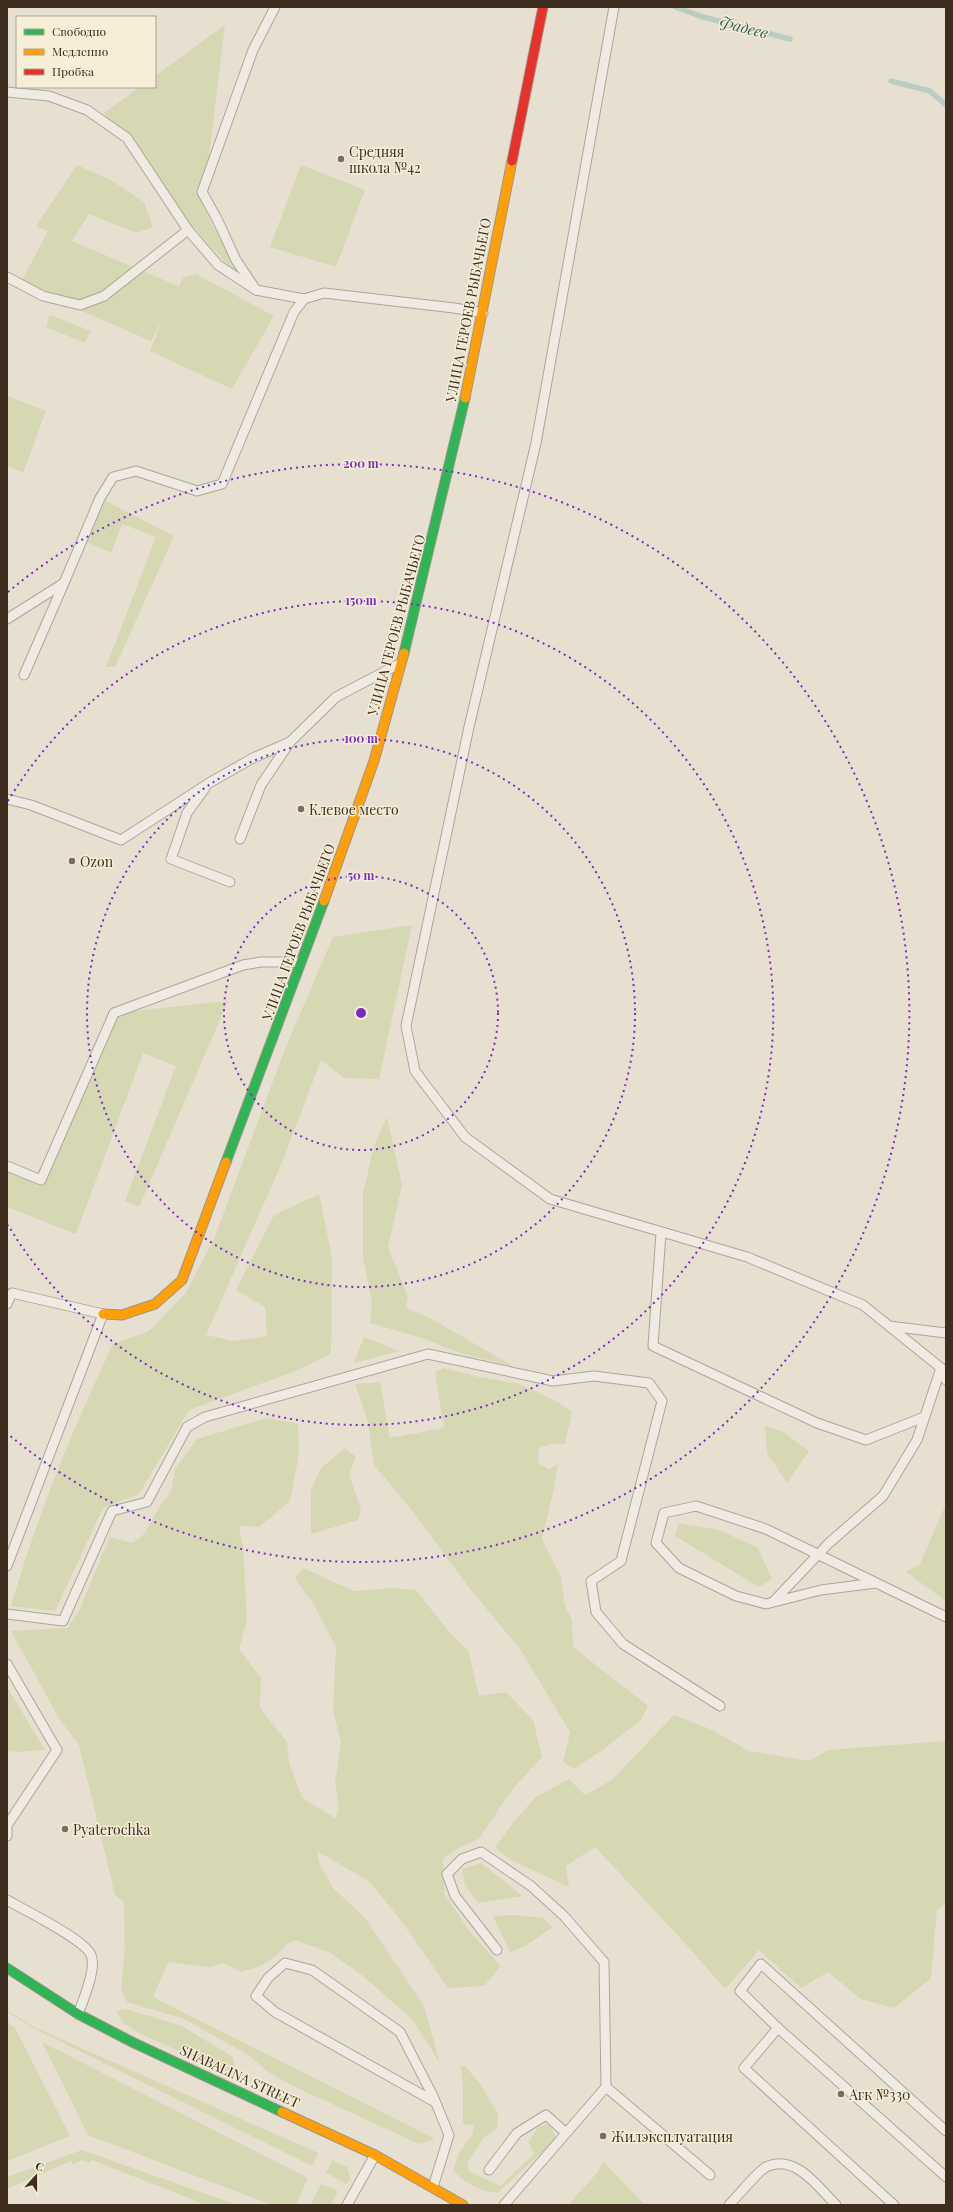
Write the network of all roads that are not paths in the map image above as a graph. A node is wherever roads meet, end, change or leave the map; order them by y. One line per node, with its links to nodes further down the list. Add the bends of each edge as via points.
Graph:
1 (275, 7): 7 (lane, via 253,50 202,192 218,219 236,260)
2 (543, 7): 9 (street, УЛИЦА ГЕРОЕВ РЫБАЧЬЕГО)
3 (614, 7): 21 (lane, via 536,443 469,727 406,1026 415,1071 465,1137 550,1199)
4 (7, 92): 5 (lane, via 49,96 87,110 127,138)
5 (188, 230): 6 (lane, via 104,296 80,305 43,296); 7 (lane, via 218,265)
6 (7, 277)
7 (256, 290): 8 (lane)
8 (304, 299): 9 (lane, via 324,293); 10 (lane, via 294,312 222,484 197,491 136,471 113,478 100,498)
9 (483, 313): 12 (street, УЛИЦА ГЕРОЕВ РЫБАЧЬЕГО, via 457,436)
10 (64, 583): 11 (lane); 13 (lane)
11 (7, 619)
12 (402, 662): 14 (lane, via 336,697); 19 (street, УЛИЦА ГЕРОЕВ РЫБАЧЬЕГО, via 374,761)
13 (24, 675)
14 (290, 742): 15 (lane, via 253,758); 17 (lane, via 261,785)
15 (209, 783): 16 (lane, via 121,840); 18 (lane, via 187,813 171,859)
16 (7, 799)
17 (240, 839)
18 (230, 882)
19 (302, 962): 20 (lane, via 261,962 244,965 114,1013 41,1180); 23 (street, УЛИЦА ГЕРОЕВ РЫБАЧЬЕГО, via 182,1280 155,1304 122,1315)
20 (7, 1166)
21 (661, 1233): 24 (lane, via 747,1257 863,1305); 28 (lane, via 653,1346 817,1423 866,1440)
22 (7, 1304): 23 (lane, via 12,1293)
23 (103, 1314): 30 (lane)
24 (888, 1325): 25 (lane); 26 (lane)
25 (946, 1333)
26 (941, 1368): 27 (lane); 28 (lane)
27 (946, 1380)
28 (924, 1417): 29 (lane, via 917,1440 883,1496)
29 (818, 1554): 31 (lane); 32 (lane); 32 (lane, via 766,1529 696,1506 664,1514 656,1543 679,1568 736,1596 766,1604)
30 (7, 1566)
31 (876, 1583): 32 (lane, via 821,1590); 34 (lane)
32 (773, 1602)
33 (7, 1614): 36 (lane, via 63,1621 112,1511 147,1502 186,1427 205,1418 428,1354 553,1381 594,1376 649,1383 662,1401 620,1561 591,1581 596,1612 624,1644)
34 (946, 1617)
35 (7, 1664): 37 (lane, via 57,1750)
36 (720, 1706)
37 (8, 1824): 38 (lane)
38 (7, 1836)
39 (7, 1900): 42 (lane, via 80,1942 91,1955 92,1968)
40 (497, 1950): 44 (lane, via 455,1896 447,1874 462,1859 481,1852 531,1886 564,1916 604,1962)
41 (7, 1968): 42 (street, SHABALINA STREET)
42 (78, 2014): 48 (street, SHABALINA STREET, via 134,2043)
43 (778, 2028): 46 (lane, via 740,1991 761,1964); 51 (lane); 58 (lane, via 744,2068)
44 (606, 2087): 47 (lane); 50 (lane)
45 (435, 2102): 45 (lane, via 400,2032 312,1970 285,1963 268,1978 256,1996 275,2012); 52 (lane, via 449,2135)
46 (946, 2131)
47 (566, 2133): 49 (lane, via 546,2115 517,2133); 55 (lane)
48 (375, 2155): 52 (street, SHABALINA STREET); 53 (lane)
49 (489, 2170)
50 (710, 2175)
51 (946, 2177)
52 (433, 2187): 54 (street, SHABALINA STREET)
53 (347, 2205)
54 (463, 2205)
55 (504, 2205)
56 (729, 2205): 57 (lane, via 765,2168 781,2163 798,2168)
57 (836, 2205)
58 (894, 2205)

